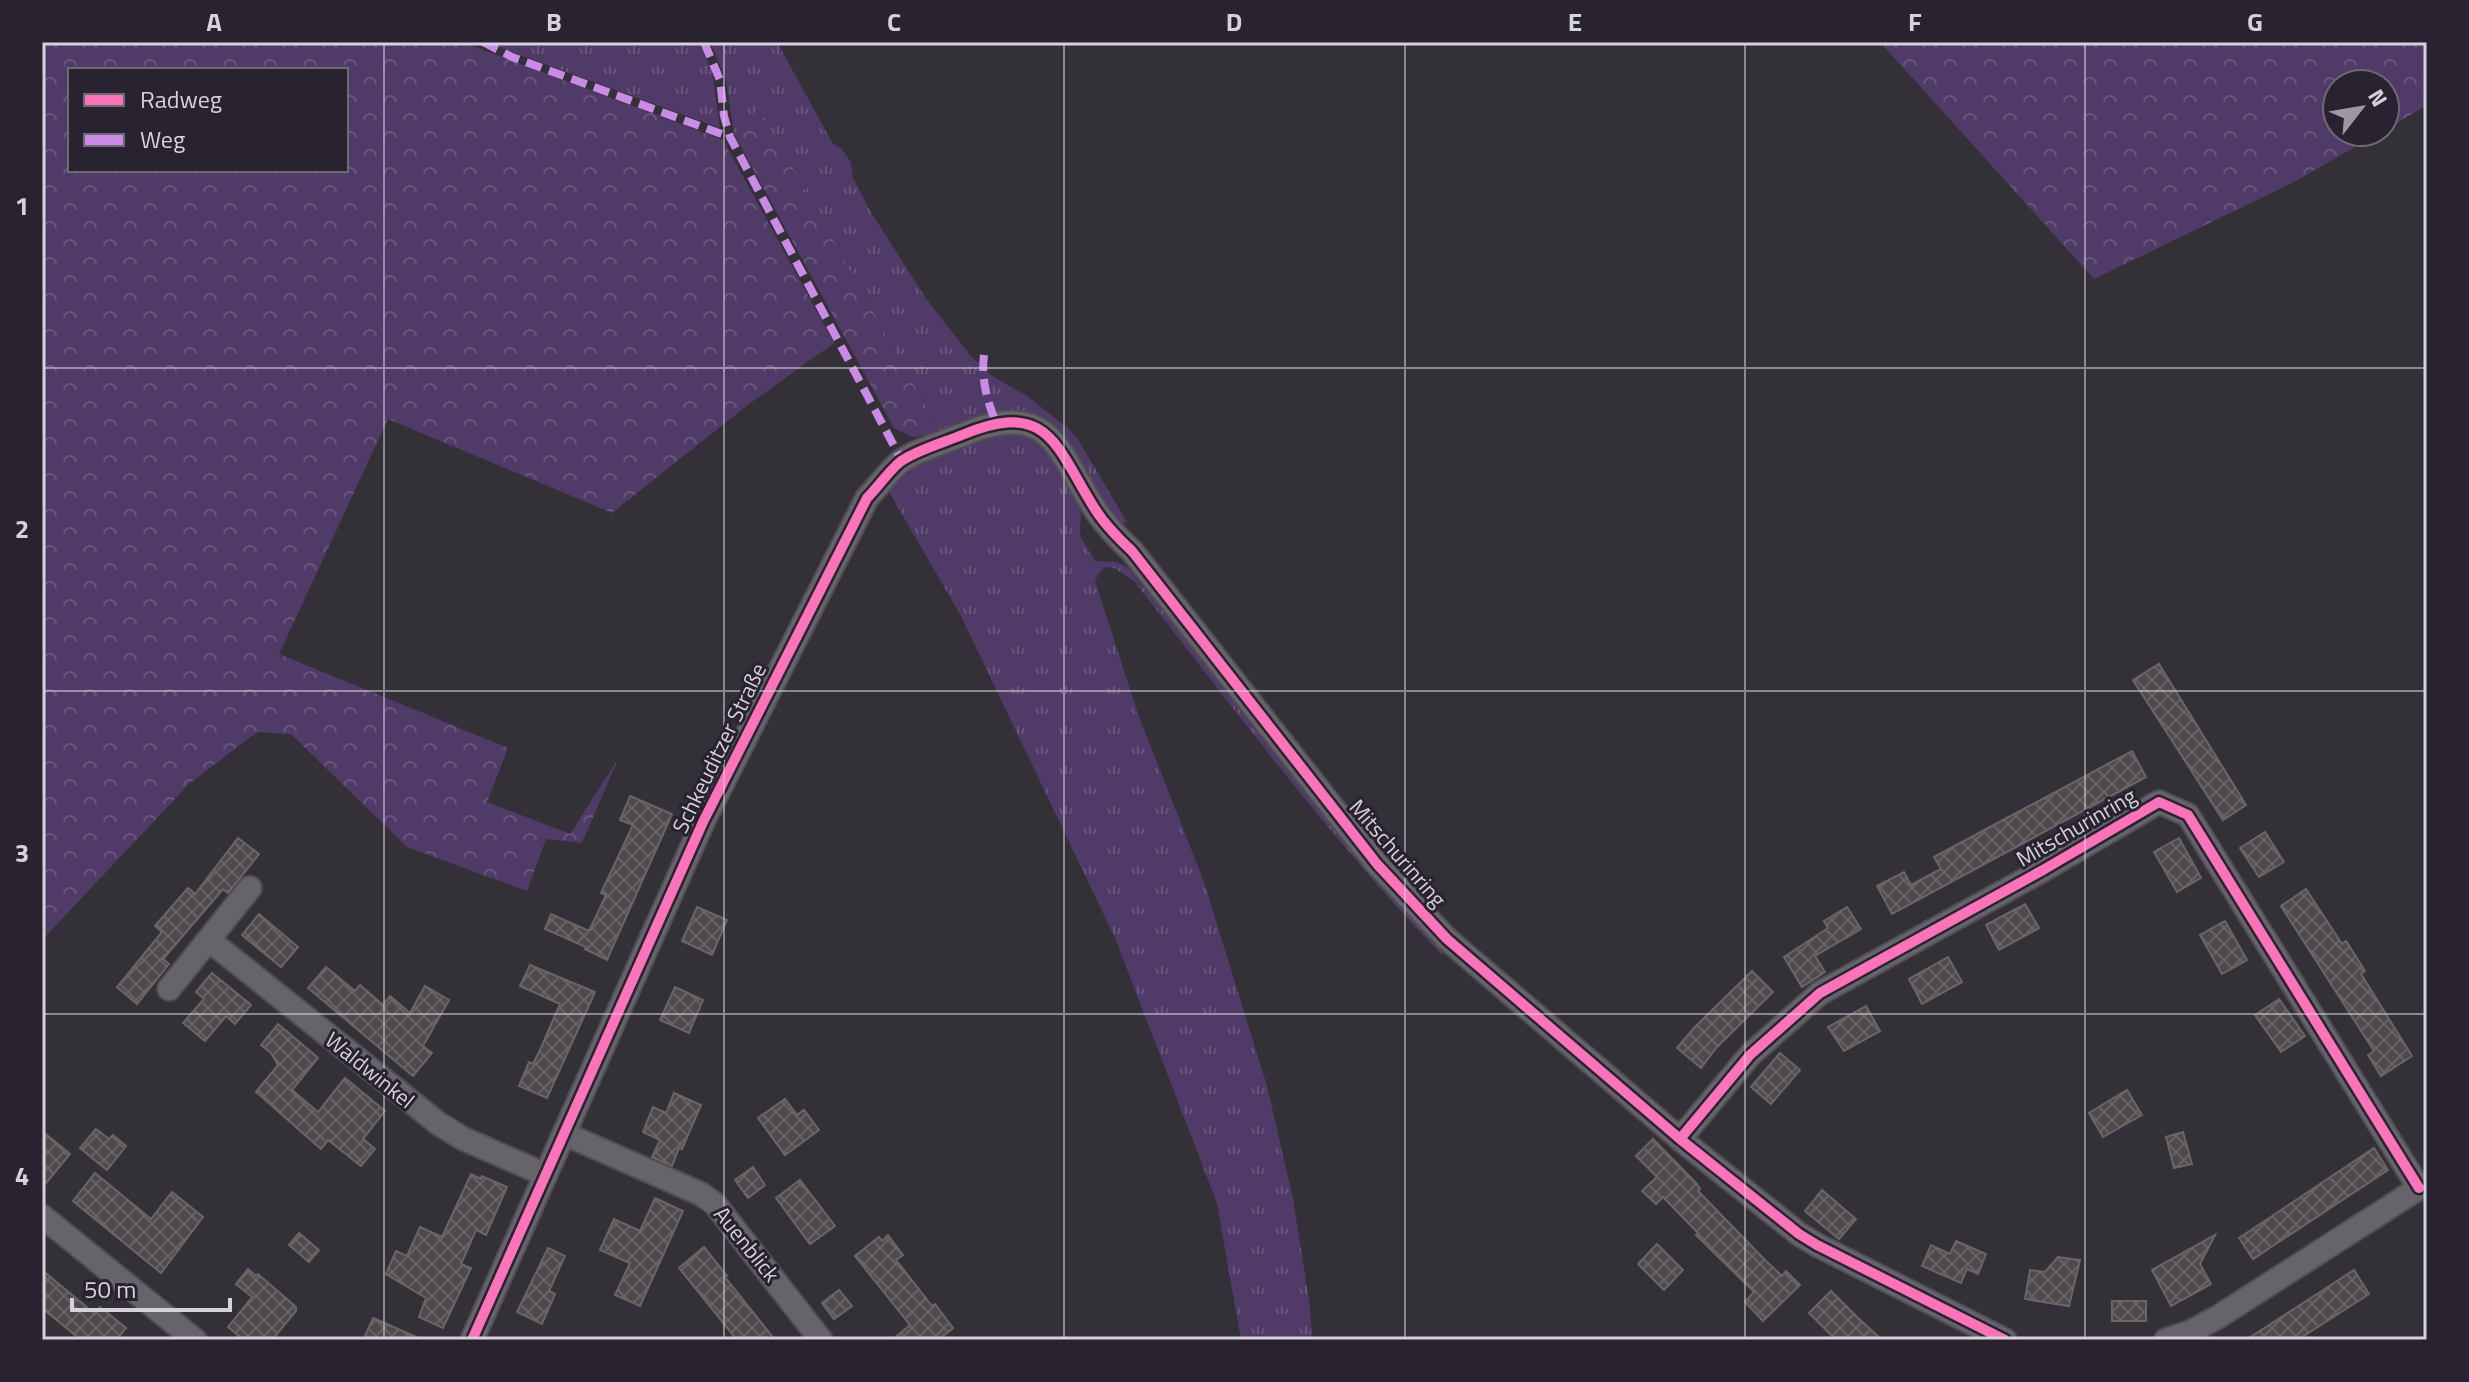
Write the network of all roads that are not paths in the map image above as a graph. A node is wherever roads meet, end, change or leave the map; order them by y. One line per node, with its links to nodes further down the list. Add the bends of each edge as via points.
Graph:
1 (1132, 551): 5 (street, Schkeuditzer Straße, via 1096,510 1055,443 1025,424 984,426 902,461 867,498 703,822); 6 (street, Mitschurinring, via 1410,900 1447,939)
2 (250, 888): 3 (street)
3 (209, 940): 4 (street); 7 (street, Waldwinkel, via 439,1124)
4 (169, 989)
5 (565, 1134): 7 (street, Schkeuditzer Straße); 12 (street, Auenblick, via 715,1204)
6 (1680, 1139): 8 (street, Mitschurinring, via 1750,1055 1820,993 2159,802 2188,815); 13 (street, Mitschurinring, via 1817,1245)
7 (546, 1175): 11 (street, Schkeuditzer Straße)
8 (2423, 1185): 14 (street, Mitschurinring, via 2218,1317)
9 (42, 1216): 10 (street)
10 (195, 1340)
11 (472, 1340)
12 (821, 1340)
13 (2002, 1340)
14 (2166, 1340)

